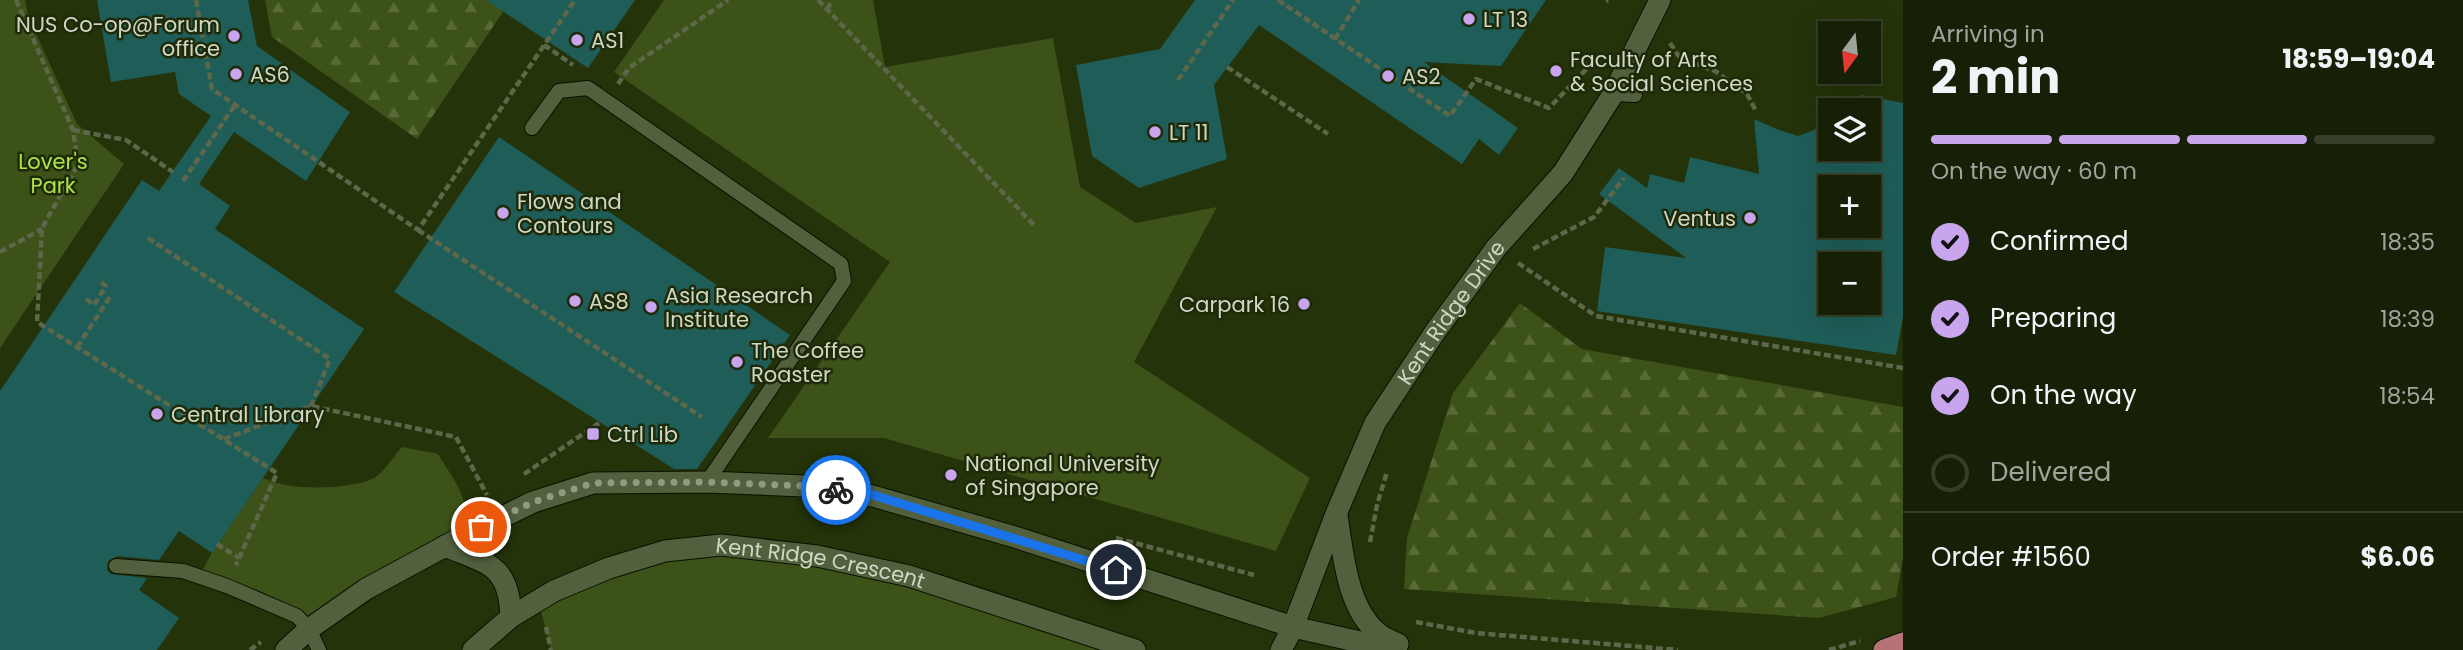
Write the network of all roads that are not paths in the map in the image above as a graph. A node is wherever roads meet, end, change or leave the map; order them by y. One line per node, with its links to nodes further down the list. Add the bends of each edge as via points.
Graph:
1 (1660, 0): 2 (street, Kent Ridge Drive)
2 (1613, 94): 3 (lane); 6 (street, Kent Ridge Drive, via 1563,173 1496,248 1435,332 1375,423)
3 (1635, 95)
4 (532, 128): 5 (lane, via 559,91 588,89 841,264 844,281)
5 (707, 482): 7 (street, via 593,483 533,502); 10 (street, via 804,486 873,495)
6 (1336, 514): 10 (street, Kent Ridge Drive); 19 (street, via 1349,584 1361,612 1378,634)
7 (445, 546): 9 (street, via 495,566 509,590); 11 (street, via 366,589)
8 (116, 566): 11 (lane, via 183,571 297,616)
9 (511, 617): 15 (street, Kent Ridge Crescent); 16 (street, Kent Ridge Crescent, via 538,599 609,568 665,551 721,545 817,556 909,576)
10 (1293, 627): 17 (street, Kent Ridge Drive); 18 (street)
11 (309, 629): 13 (street); 14 (lane)
12 (1903, 643): 20 (main road)
13 (286, 650)
14 (319, 650)
15 (473, 650)
16 (1135, 650)
17 (1281, 650)
18 (1396, 650)
19 (1410, 650)
20 (1884, 650)

